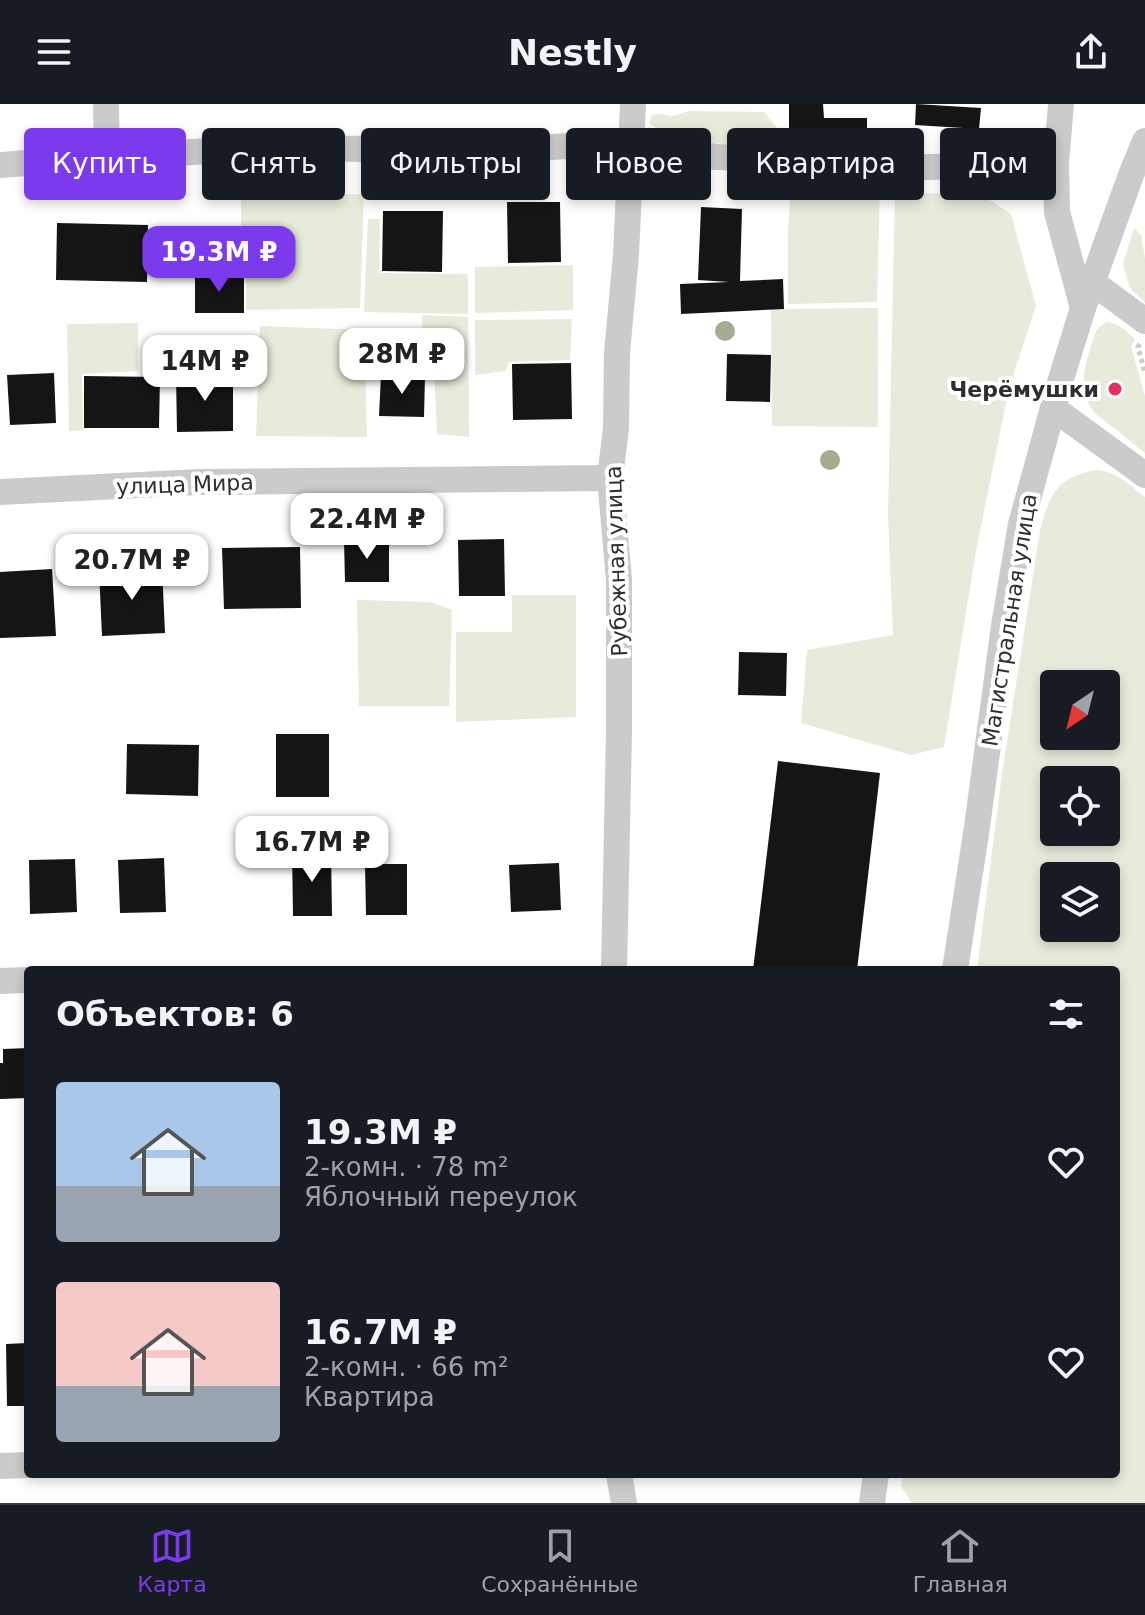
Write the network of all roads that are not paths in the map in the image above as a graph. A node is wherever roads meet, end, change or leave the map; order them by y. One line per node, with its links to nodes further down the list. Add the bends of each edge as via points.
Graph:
1 (106, 104): 4 (street)
2 (633, 104): 5 (street, Рубежная улица)
3 (1061, 104): 11 (street)
4 (106, 128)
5 (632, 128)
6 (1145, 141): 15 (street, Магистральная улица)
7 (566, 146): 8 (street)
8 (186, 152)
9 (711, 156): 13 (street)
10 (24, 163): 12 (street)
11 (1056, 163): 16 (street, via 1057,212)
12 (0, 165)
13 (940, 167)
14 (629, 200): 20 (street, Рубежная улица)
15 (1092, 282): 16 (street, Магистральная улица); 17 (street)
16 (1083, 308): 18 (street, Магистральная улица)
17 (1145, 321)
18 (1053, 408): 19 (street); 23 (street, Магистральная улица, via 1021,524)
19 (1145, 475)
20 (610, 478): 21 (street, улица Мира, via 215,481); 22 (street, Рубежная улица, via 619,580)
21 (0, 492)
22 (614, 966)
23 (956, 966)
24 (24, 980): 25 (street)
25 (0, 981)
26 (24, 1465): 27 (street)
27 (0, 1466)
28 (620, 1478): 30 (street)
29 (875, 1478): 31 (street)
30 (624, 1503)
31 (872, 1503)

